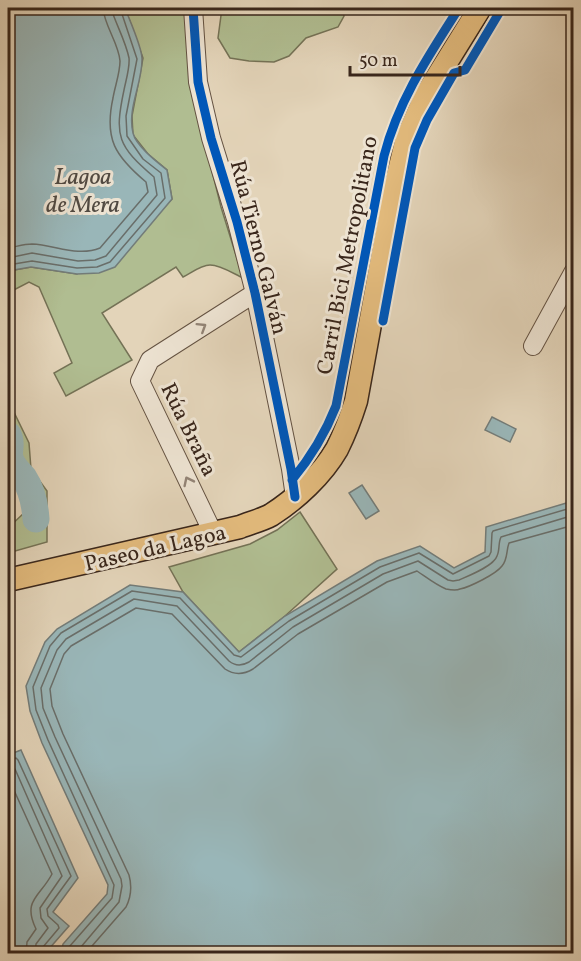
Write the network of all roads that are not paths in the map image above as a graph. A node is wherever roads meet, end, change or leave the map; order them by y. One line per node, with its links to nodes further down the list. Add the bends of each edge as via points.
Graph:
1 (193, 8): 4 (street, Rúa Tierno Galván, via 198,82)
2 (480, 8): 6 (main road, Paseo da Lagoa, via 426,95 407,138 360,383 347,429 323,469)
3 (573, 271): 5 (street)
4 (255, 293): 6 (street, Rúa Tierno Galván); 7 (street, Rúa Braña, one-way to 4, via 140,381 150,360)
5 (533, 346)
6 (295, 497): 7 (main road, Paseo da Lagoa, via 269,516)
7 (213, 533): 8 (main road, Paseo da Lagoa)
8 (8, 580)

